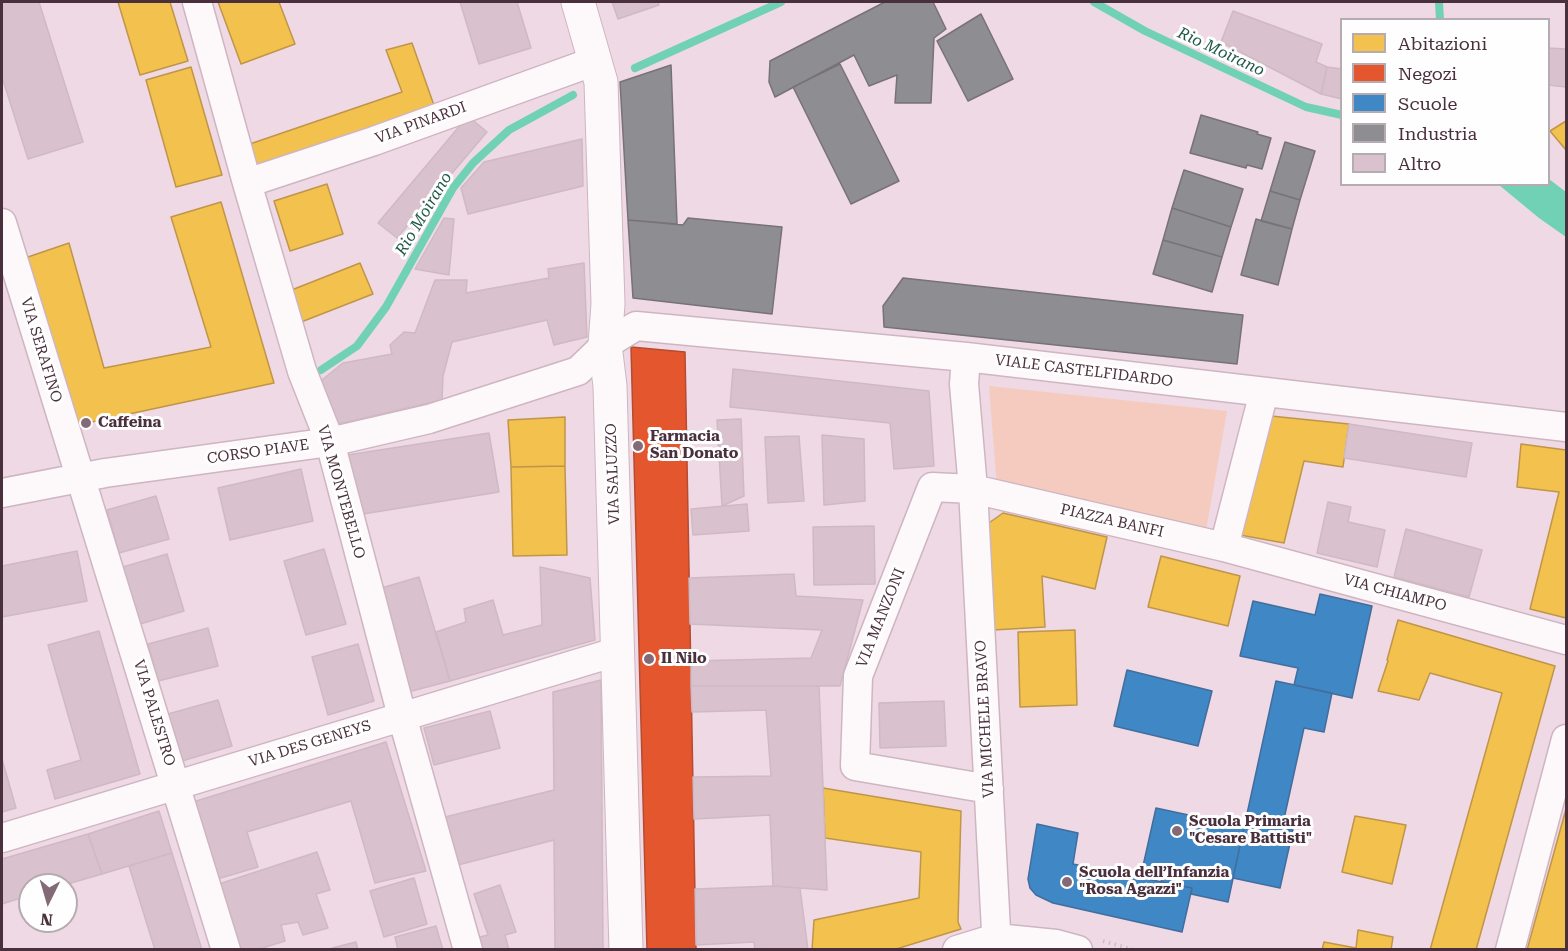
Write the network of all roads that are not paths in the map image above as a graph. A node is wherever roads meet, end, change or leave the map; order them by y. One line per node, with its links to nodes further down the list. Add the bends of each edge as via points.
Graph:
1 (197, 2): 4 (street, VIA MONTEBELLO)
2 (578, 2): 3 (main road, VIA SALUZZO)
3 (595, 61): 4 (street, VIA PINARDI); 6 (main road, VIA SALUZZO, via 601,82 608,304)
4 (247, 183): 10 (street, VIA MONTEBELLO, via 302,371)
5 (2, 223): 11 (street, VIA SERAFINO)
6 (605, 345): 7 (street, VIALE CASTELFIDARDO, via 636,326); 10 (street, CORSO PIAVE, via 578,371 429,418); 16 (main road, VIA SALUZZO, via 610,386)
7 (966, 357): 8 (street, VIALE CASTELFIDARDO); 12 (street, via 964,384)
8 (1264, 392): 9 (street, VIALE CASTELFIDARDO); 14 (street)
9 (1566, 427)
10 (330, 442): 11 (street, CORSO PIAVE); 17 (street, VIA MONTEBELLO)
11 (81, 478): 13 (street, CORSO PIAVE); 19 (street, VIA PALESTRO)
12 (973, 489): 14 (street, PIAZZA BANFI); 20 (street, VIA MICHELE BRAVO); 20 (street, VIA MANZONI, via 932,487 858,676 855,766)
13 (2, 493)
14 (1224, 547): 15 (street, VIA CHIAMPO)
15 (1566, 640)
16 (619, 651): 17 (street, VIA DES GENEYS); 25 (main road, VIA SALUZZO)
17 (402, 716): 19 (street, VIA DES GENEYS); 24 (street, VIA MONTEBELLO)
18 (1566, 739): 28 (street)
19 (176, 785): 21 (street, VIA DES GENEYS); 23 (street, VIA PALESTRO)
20 (989, 789): 22 (street, VIA MICHELE BRAVO)
21 (2, 838)
22 (997, 944): 26 (street); 27 (street, via 1056,944)
23 (226, 950)
24 (468, 950)
25 (626, 950)
26 (957, 950)
27 (1078, 950)
28 (1510, 950)

